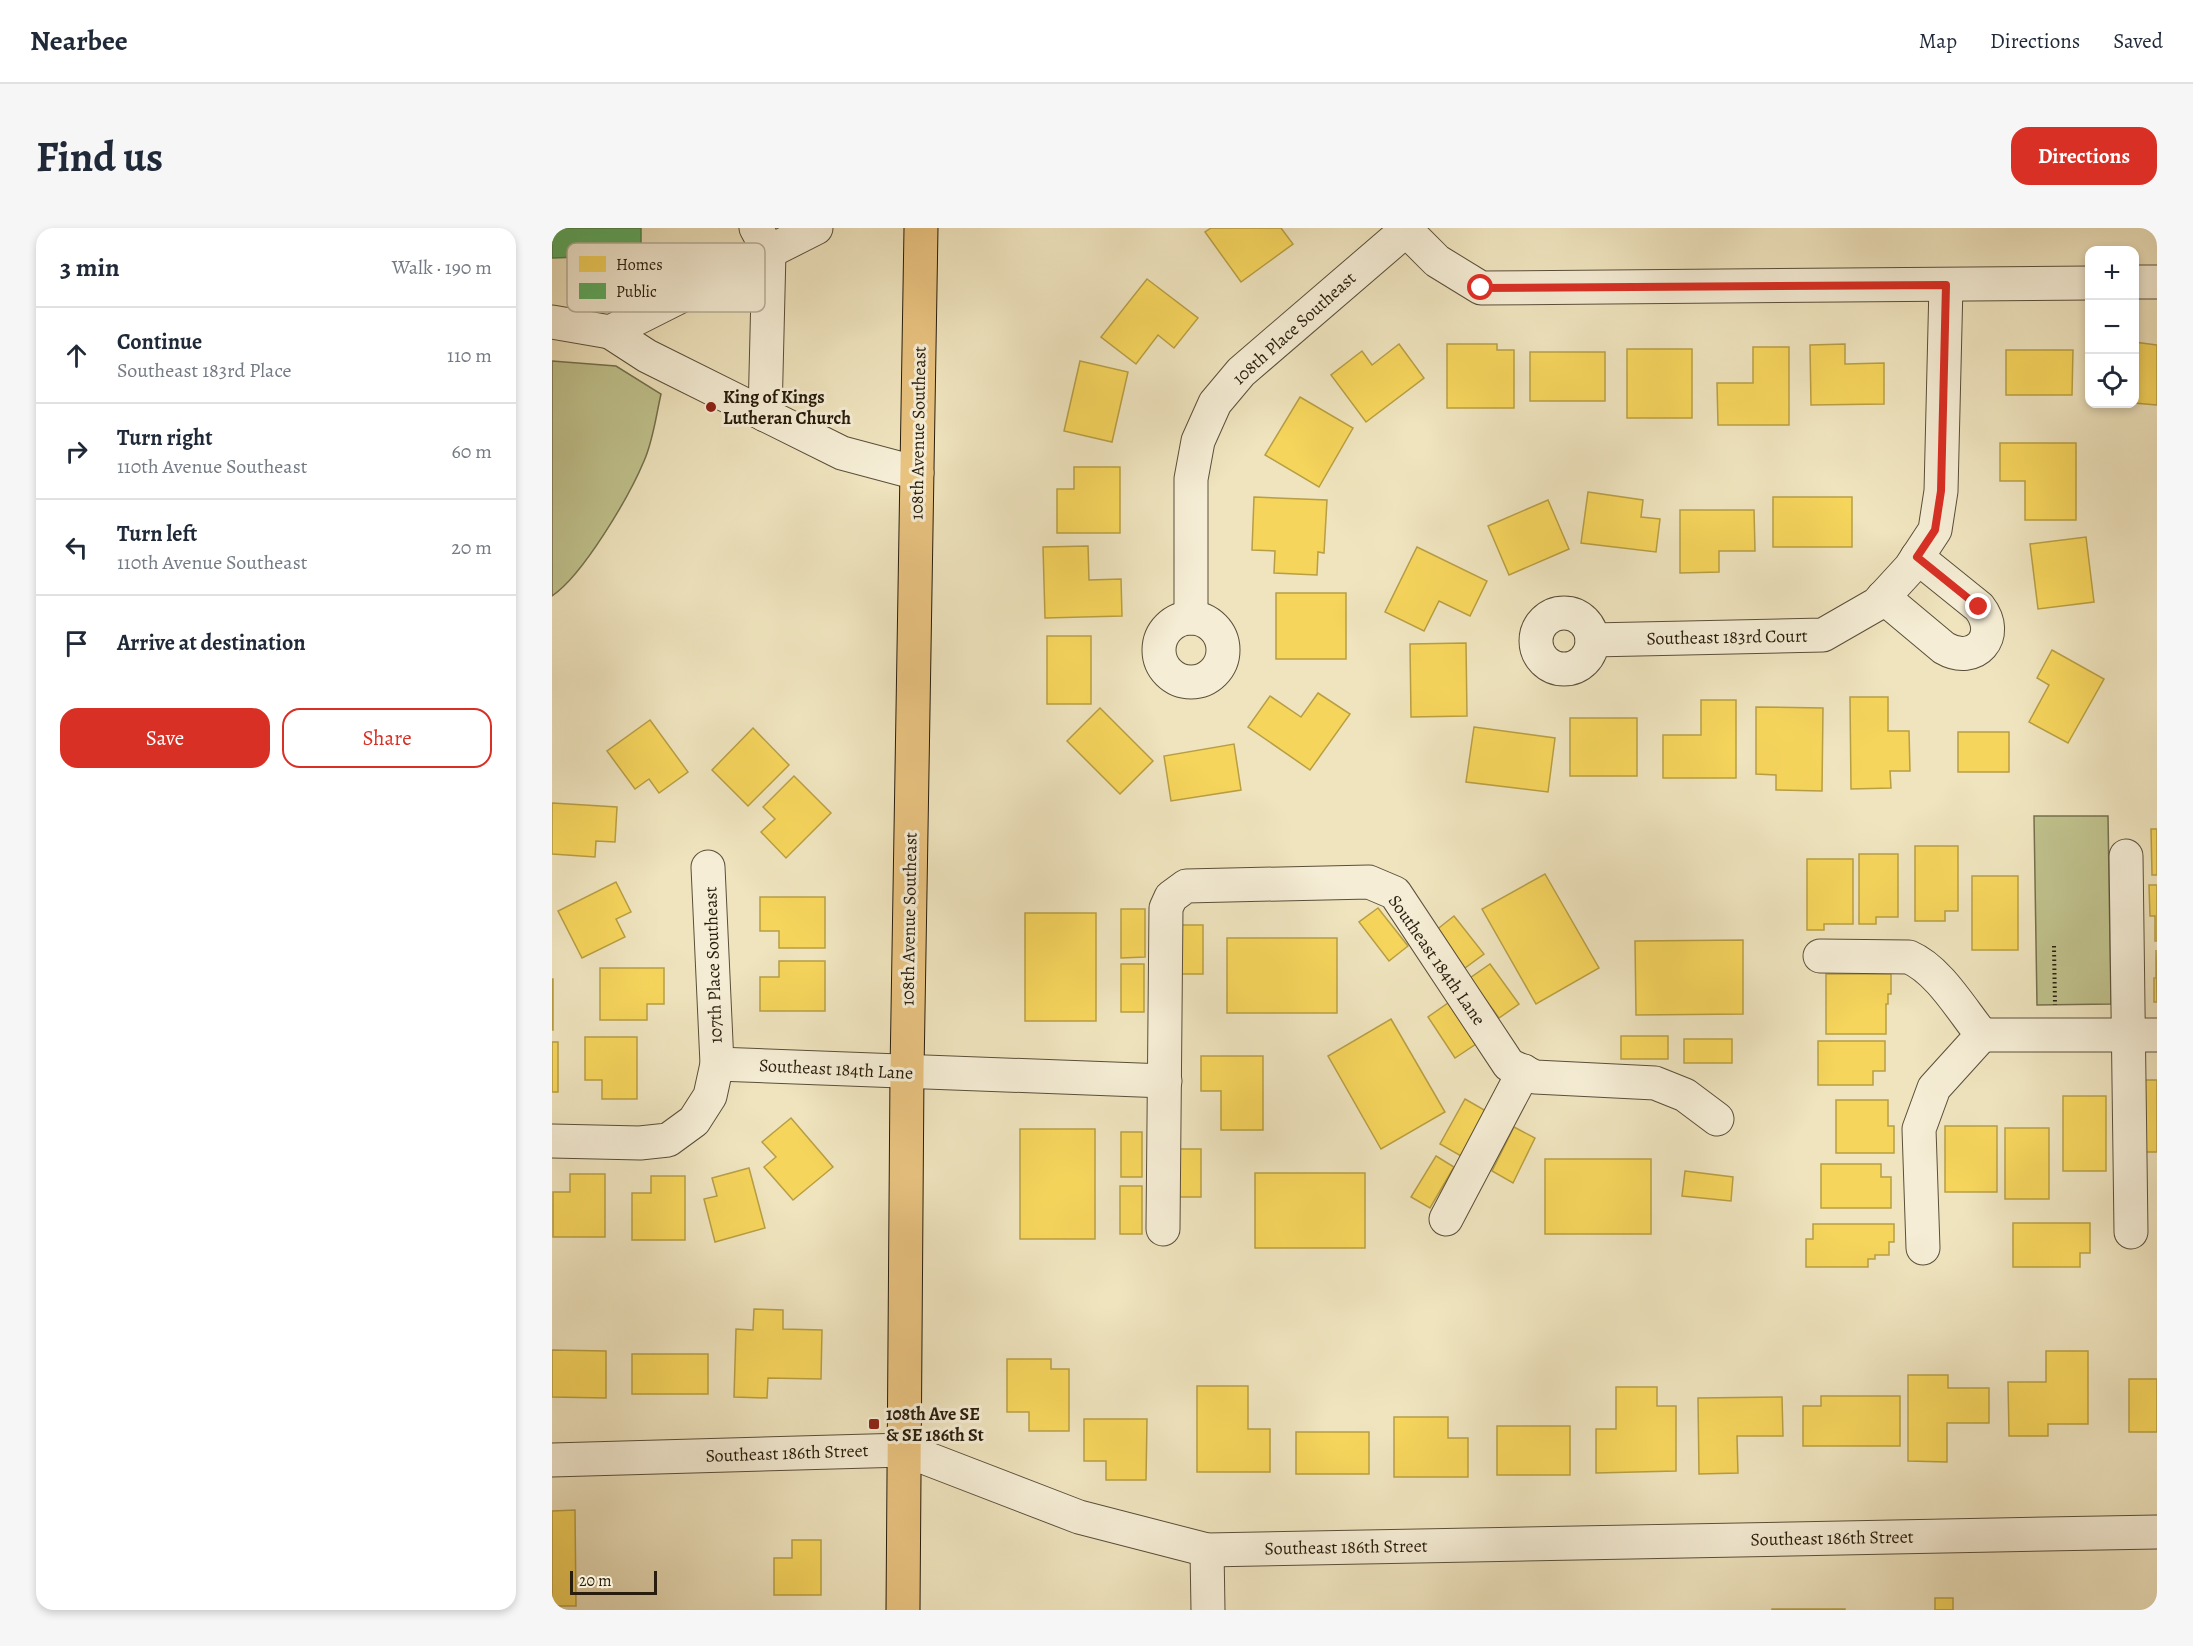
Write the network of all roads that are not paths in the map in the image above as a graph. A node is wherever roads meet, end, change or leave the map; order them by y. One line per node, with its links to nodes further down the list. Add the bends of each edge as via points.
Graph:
1 (816, 228): 4 (street)
2 (921, 228): 14 (main road, 108th Avenue Southeast)
3 (1404, 230): 8 (street, via 1437,261 1481,288); 17 (street, 108th Place Southeast, via 1241,372 1215,403 1198,441 1191,479)
4 (762, 240)
5 (2139, 282): 6 (street)
6 (2157, 282)
7 (2085, 283): 8 (street)
8 (1946, 285): 15 (street, Southeast 183rd Court, via 1941,491 1935,530)
9 (643, 312): 12 (street)
10 (763, 312): 13 (street)
11 (552, 322): 12 (street)
12 (610, 332): 13 (street, via 647,357)
13 (765, 415): 14 (street, via 842,453)
14 (917, 473): 26 (main road, 108th Avenue Southeast)
15 (1914, 563): 16 (street, Southeast 183rd Court); 16 (street, via 1986,615 1988,636 1982,645 1964,654 1953,653)
16 (1883, 597): 18 (street, Southeast 183rd Court, via 1823,635)
17 (1191, 618)
18 (1592, 640)
19 (2126, 856): 23 (street)
20 (708, 867): 24 (street, 107th Place Southeast)
21 (1820, 956): 22 (street, via 1909,957 1921,962)
22 (1982, 1035): 23 (street); 33 (street, via 1934,1088 1919,1129)
23 (2142, 1035): 32 (street)
24 (717, 1064): 26 (street, Southeast 184th Lane); 29 (street, via 710,1096 694,1121 668,1140)
25 (1524, 1071): 27 (street, Southeast 184th Lane, via 1509,1065 1395,893 1369,882 1186,886 1171,897 1166,908); 28 (street, Southeast 184th Lane, via 1535,1077 1655,1083 1685,1095); 30 (street)
26 (907, 1072): 27 (street, Southeast 184th Lane); 34 (main road, 108th Avenue Southeast)
27 (1165, 1081): 31 (street, Southeast 184th Lane)
28 (1717, 1119)
29 (552, 1141)
30 (1446, 1219)
31 (1163, 1229)
32 (2131, 1232)
33 (1923, 1248)
34 (905, 1450): 35 (street, Southeast 186th Street); 37 (street, Southeast 186th Street, via 1079,1517); 38 (main road, 108th Avenue Southeast)
35 (552, 1460)
36 (2157, 1532): 37 (street, Southeast 186th Street)
37 (1208, 1550): 39 (street)
38 (903, 1610)
39 (1208, 1610)

